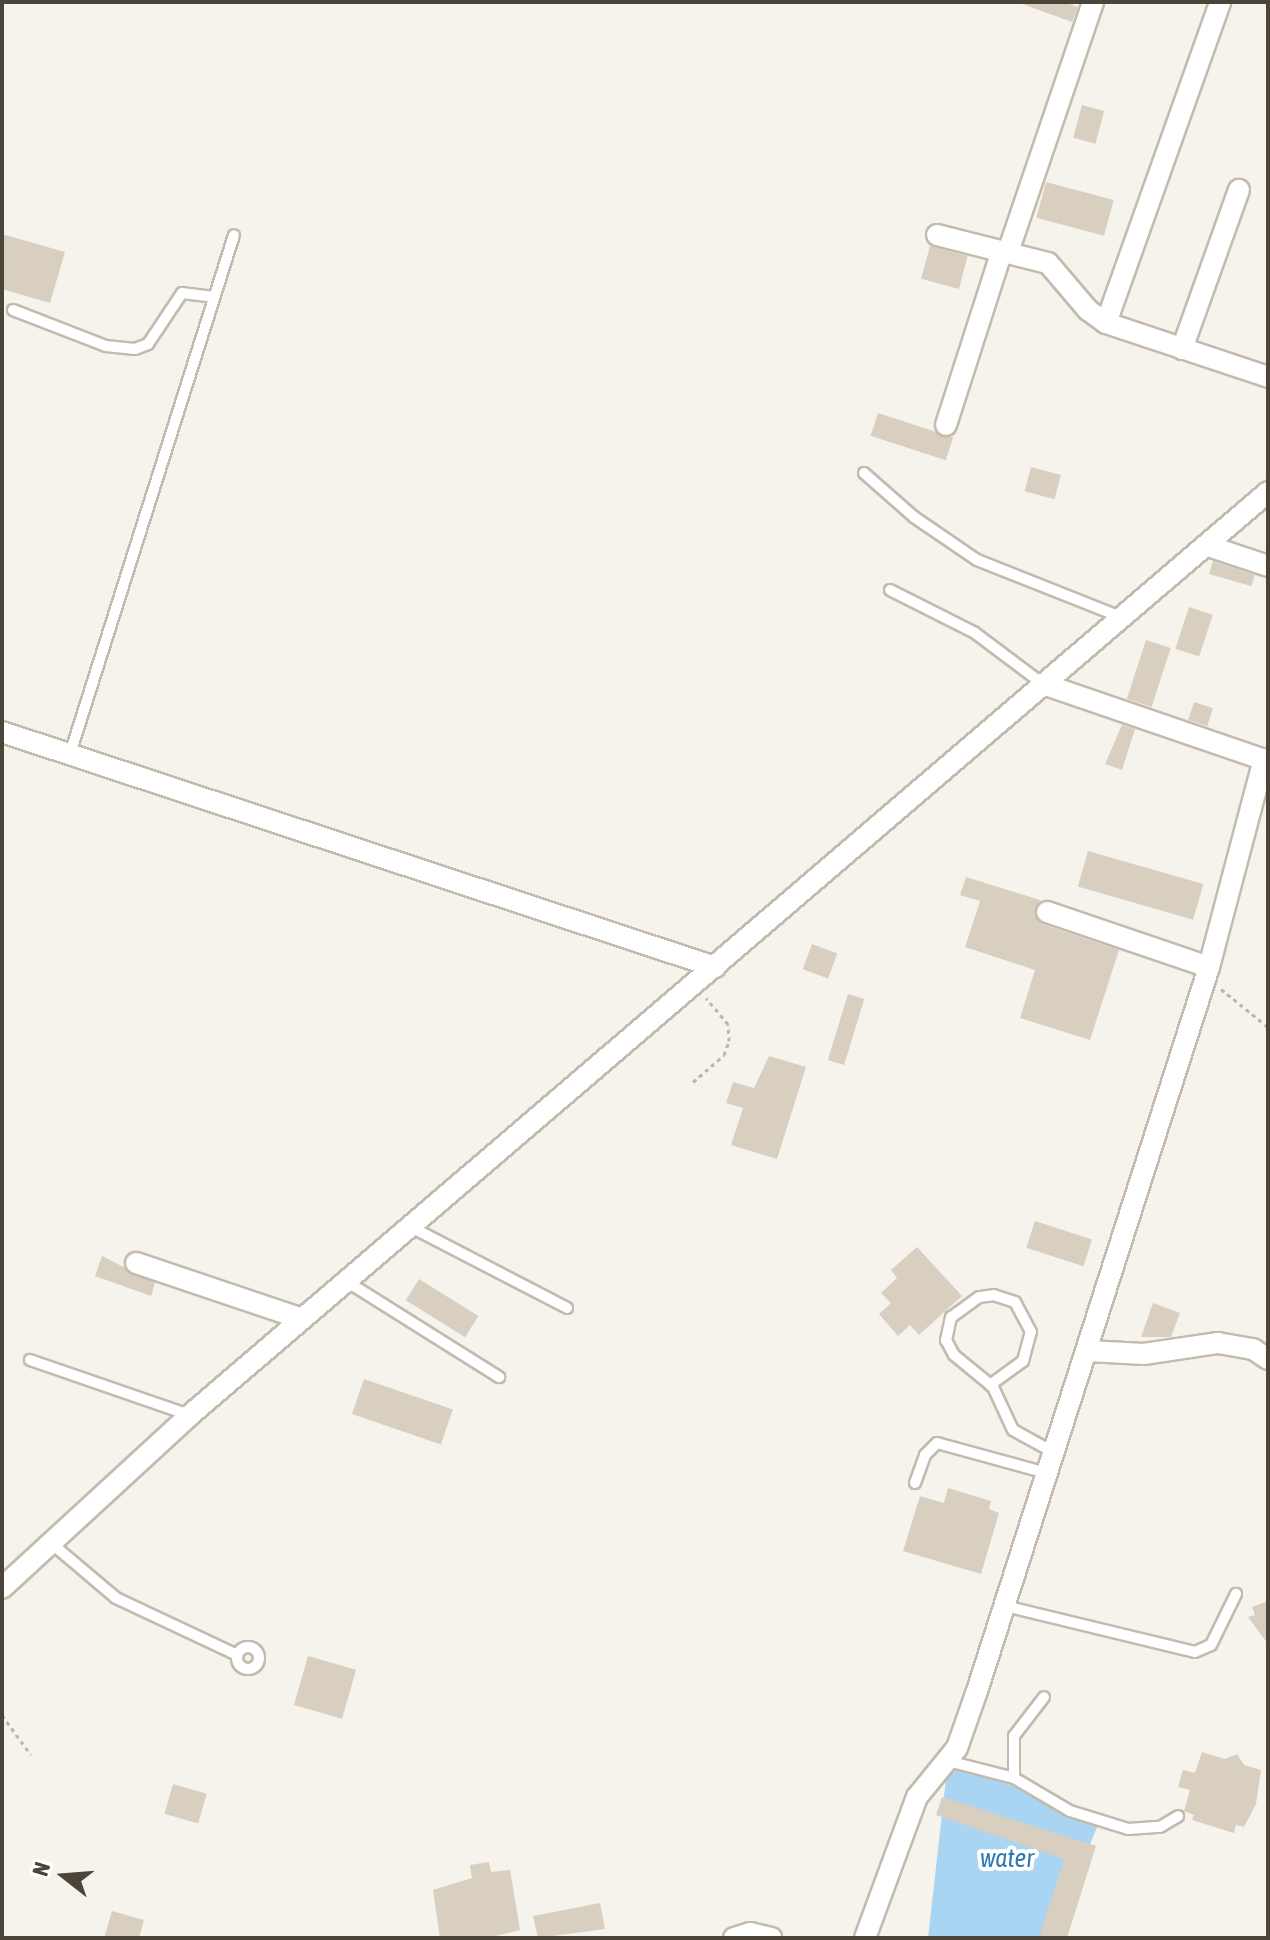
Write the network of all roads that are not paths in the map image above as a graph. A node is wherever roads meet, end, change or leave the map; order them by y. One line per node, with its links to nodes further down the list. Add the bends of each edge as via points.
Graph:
1 (1093, 2): 6 (street)
2 (1220, 2): 9 (street)
3 (1239, 190): 10 (street)
4 (234, 235): 7 (lane)
5 (937, 235): 6 (street)
6 (1005, 252): 9 (street, via 1048,263); 12 (street)
7 (214, 297): 8 (lane, via 182,293 148,344 135,349 106,346); 21 (lane)
8 (13, 310)
9 (1106, 323): 10 (street)
10 (1182, 349): 11 (street)
11 (1268, 377)
12 (946, 425)
13 (864, 473): 18 (lane, via 914,517 977,560)
14 (1268, 492): 15 (street)
15 (1208, 546): 16 (street); 18 (street)
16 (1268, 566)
17 (890, 590): 19 (lane, via 975,633)
18 (1123, 618): 19 (street)
19 (1043, 684): 22 (street); 24 (street)
20 (2, 732): 21 (street)
21 (70, 754): 24 (street)
22 (1266, 760): 25 (street)
23 (1047, 912): 25 (street)
24 (715, 967): 26 (street)
25 (1207, 972): 31 (street)
26 (409, 1226): 28 (street); 29 (lane)
27 (136, 1263): 30 (street)
28 (346, 1281): 30 (street); 34 (lane)
29 (567, 1308)
30 (302, 1319): 36 (street)
31 (1088, 1351): 32 (street, via 1144,1354 1218,1343 1253,1349); 37 (street)
32 (1268, 1359)
33 (30, 1360): 36 (lane)
34 (499, 1377)
35 (990, 1385): 35 (lane, via 954,1355 946,1340 951,1317 979,1297 994,1295 1015,1302 1031,1332 1023,1361); 37 (lane, via 1013,1430)
36 (190, 1415): 40 (street)
37 (1055, 1453): 38 (street)
38 (1049, 1474): 39 (lane, via 937,1443 925,1455); 43 (street)
39 (915, 1483)
40 (51, 1543): 41 (street); 44 (lane, via 116,1598)
41 (2, 1588)
42 (1236, 1594): 43 (lane, via 1211,1645 1195,1652)
43 (1005, 1606): 46 (street, via 962,1735)
44 (237, 1655)
45 (1044, 1697): 47 (lane, via 1014,1736)
46 (948, 1761): 47 (lane); 51 (street, via 920,1789)
47 (1014, 1778): 48 (lane, via 1070,1811 1128,1829 1160,1827)
48 (1178, 1816)
49 (734, 1938): 50 (street, via 750,1933)
50 (771, 1938)
51 (865, 1938)

